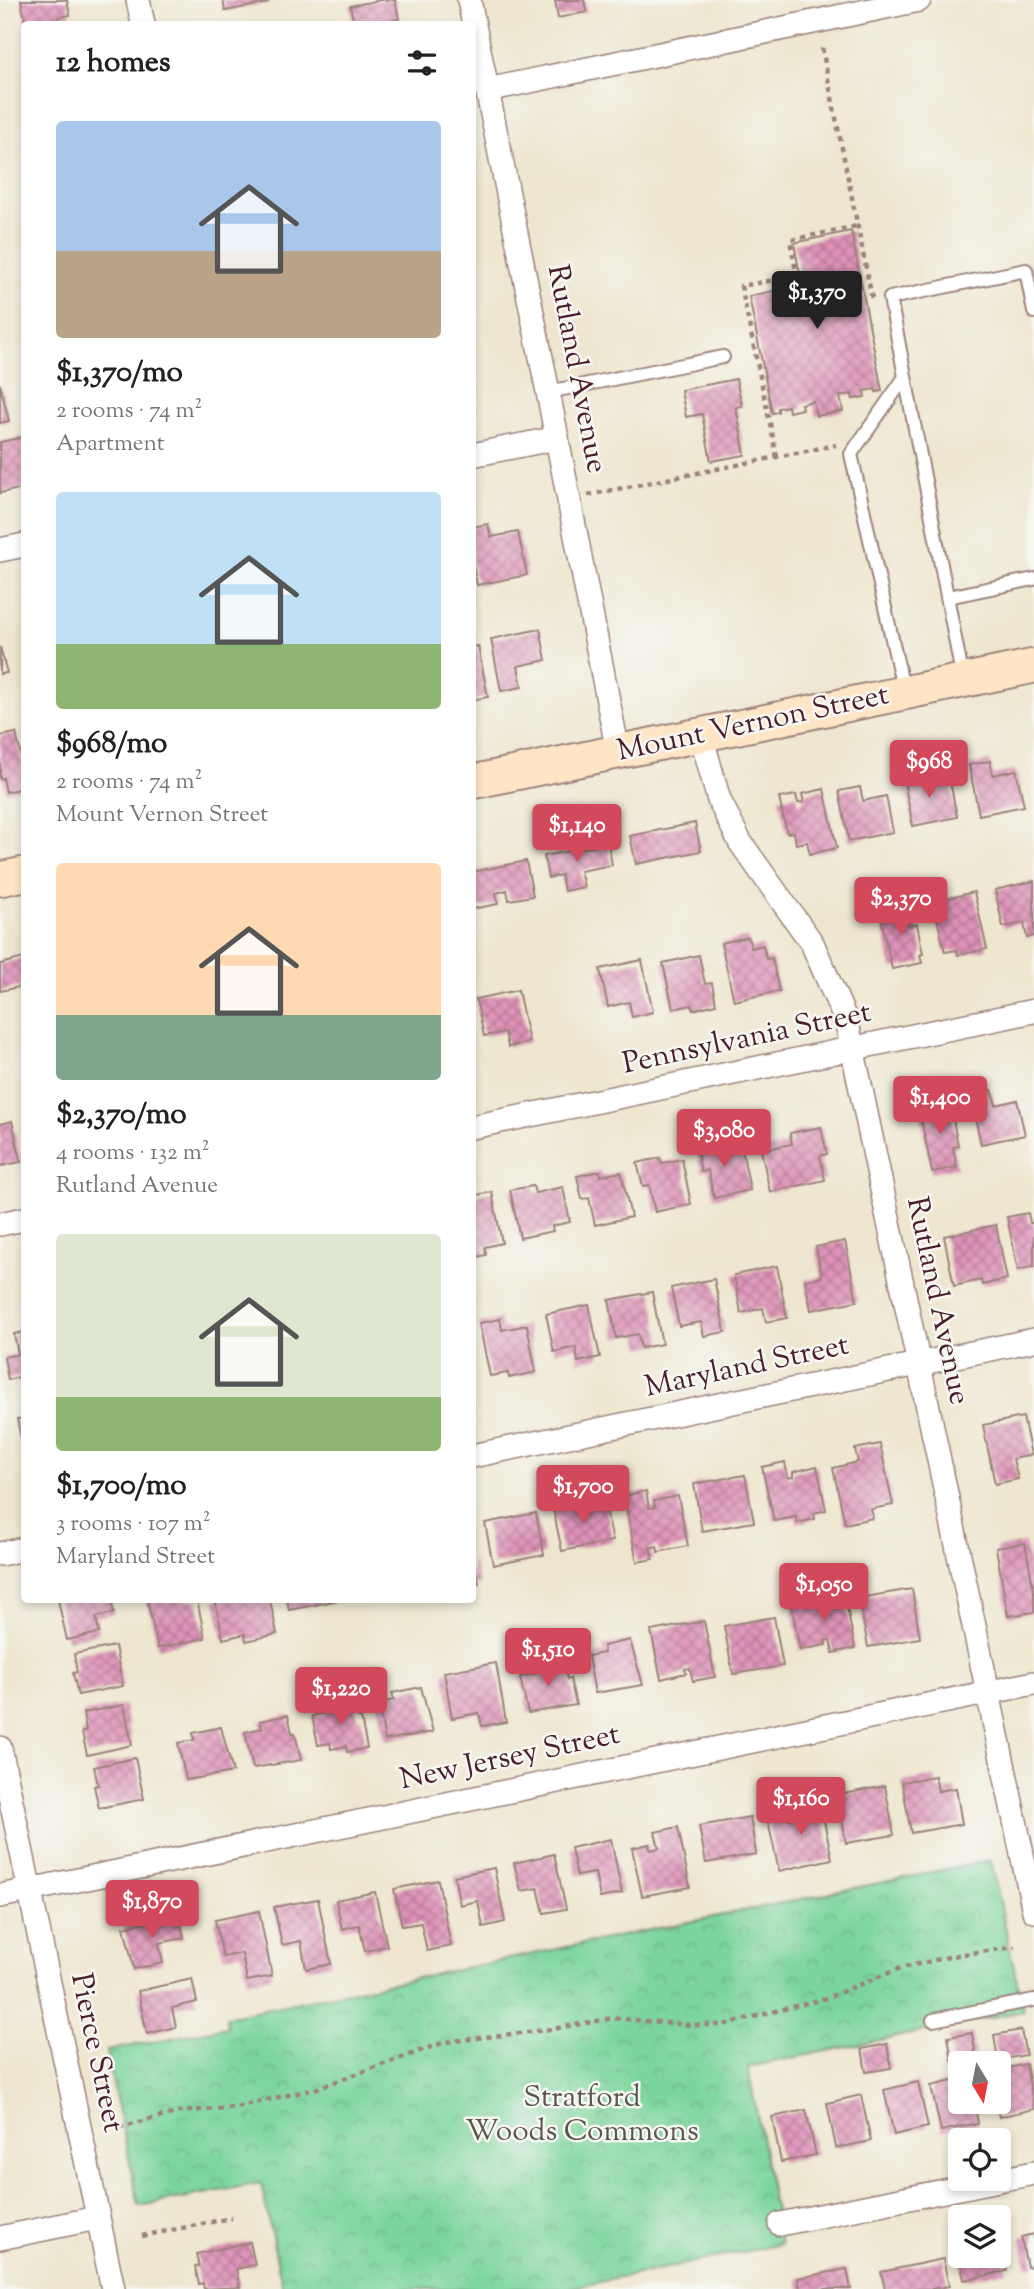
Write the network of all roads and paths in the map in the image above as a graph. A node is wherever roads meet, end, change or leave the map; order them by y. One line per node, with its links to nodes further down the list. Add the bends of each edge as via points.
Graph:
1 (138, 0): 4 (street)
2 (469, 0): 5 (street, Rutland Avenue)
3 (919, 0): 8 (street)
4 (142, 21)
5 (473, 21)
6 (476, 37): 8 (street, Rutland Avenue)
7 (822, 48): 9 (path)
8 (486, 90): 14 (street, Rutland Avenue)
9 (858, 226): 10 (path); 18 (path, via 790,240 797,276 741,286)
10 (873, 306)
11 (1034, 312): 13 (lane, via 1026,270 890,298)
12 (723, 357): 14 (lane)
13 (905, 377): 23 (lane); 26 (lane, via 851,454)
14 (548, 392): 15 (street, Rutland Avenue)
15 (557, 438): 17 (street); 28 (street, Rutland Avenue)
16 (841, 444): 18 (path)
17 (476, 454)
18 (777, 457): 19 (path)
19 (582, 496)
20 (21, 546): 21 (street)
21 (0, 550)
22 (1034, 579): 23 (lane)
23 (948, 597): 25 (lane)
24 (1034, 666): 25 (street, Mount Vernon Street)
25 (963, 681): 26 (street, Mount Vernon Street)
26 (904, 693): 27 (street, Mount Vernon Street)
27 (701, 735): 28 (street, Mount Vernon Street); 33 (street, Rutland Avenue, via 719,800 740,842 812,943 837,995)
28 (618, 752): 29 (street, Mount Vernon Street)
29 (476, 781)
30 (21, 875): 31 (street)
31 (0, 879)
32 (1034, 1011): 33 (street, Pennsylvania Street)
33 (853, 1049): 34 (street, Pennsylvania Street); 38 (street, Rutland Avenue)
34 (476, 1126)
35 (21, 1220): 36 (street)
36 (0, 1224)
37 (1034, 1340): 38 (street, Maryland Street)
38 (917, 1364): 39 (street, Maryland Street); 43 (street, Rutland Avenue)
39 (476, 1455)
40 (21, 1550): 41 (street)
41 (0, 1554)
42 (1034, 1683): 43 (street, New Jersey Street)
43 (987, 1693): 45 (street, New Jersey Street); 47 (street, Rutland Avenue)
44 (0, 1748): 45 (street, Pierce Street)
45 (29, 1889): 46 (street, New Jersey Street); 53 (street, Pierce Street)
46 (0, 1896)
47 (1034, 1912)
48 (1015, 1947): 51 (path, via 901,1968 826,1998 723,2025 613,2018 444,2042 315,2089)
49 (1034, 2000): 50 (lane)
50 (933, 2020)
51 (119, 2127)
52 (1034, 2173): 55 (street)
53 (97, 2218): 57 (street); 58 (street, Pierce Street)
54 (232, 2218): 56 (path)
55 (780, 2224)
56 (142, 2236)
57 (0, 2238)
58 (113, 2289)

